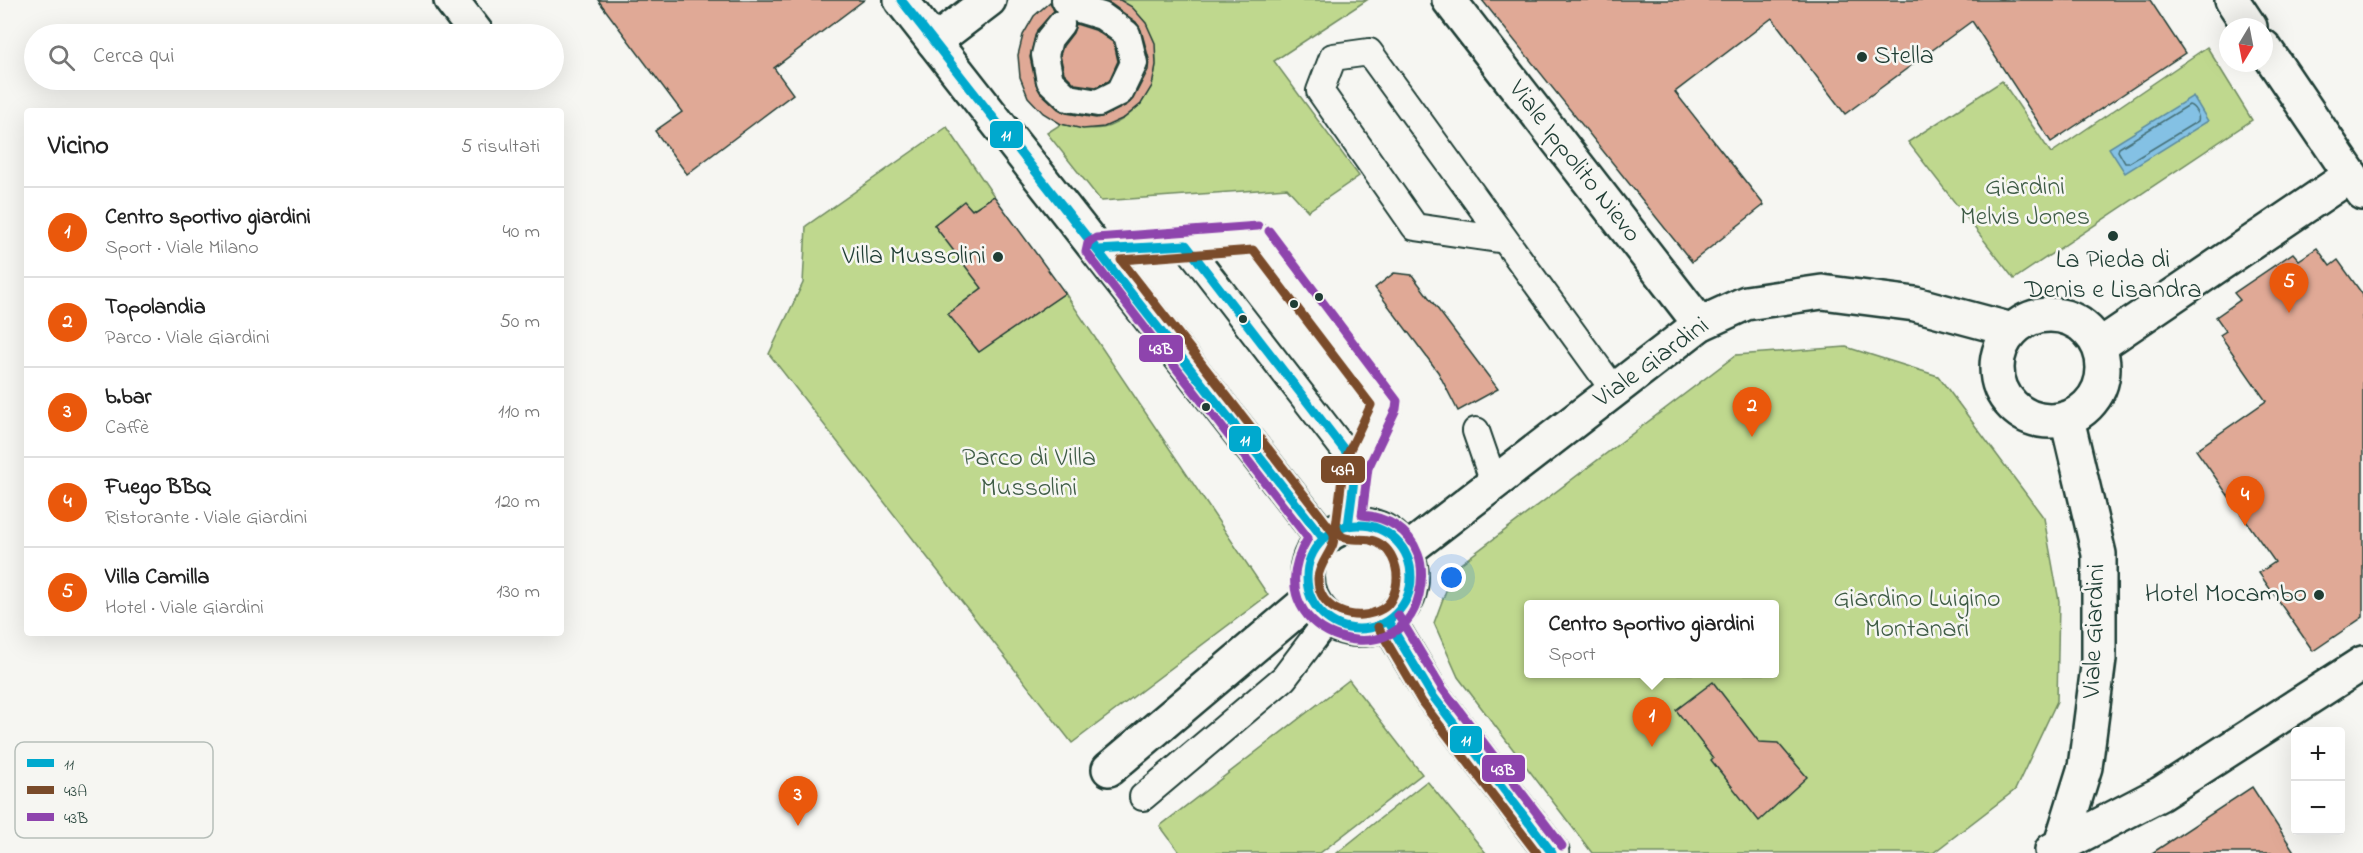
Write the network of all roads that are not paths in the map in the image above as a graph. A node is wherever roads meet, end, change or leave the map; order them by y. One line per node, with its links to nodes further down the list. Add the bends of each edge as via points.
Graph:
1 (451, 0): 7 (street)
2 (901, 0): 8 (street)
3 (989, 0): 8 (street)
4 (1449, 0): 14 (street, Viale Ippolito Nievo)
5 (2232, 0): 6 (street)
6 (2244, 18)
7 (469, 24)
8 (934, 42): 13 (street)
9 (2273, 60): 10 (street)
10 (2357, 184): 16 (street)
11 (1505, 240): 11 (lane, via 1369,52 1333,57 1320,92 1415,227); 17 (lane)
12 (1186, 245): 13 (lane); 20 (lane); 20 (lane, via 1259,238 1385,404)
13 (1098, 250): 22 (street)
14 (1700, 324): 15 (street, Viale Giardini, via 1746,303 1822,292 1915,304); 17 (street, Viale Giardini)
15 (2012, 330): 16 (street, via 2034,317 2064,317 2079,323); 18 (street, via 1997,359 1997,375 2008,402 2034,419)
16 (2099, 346): 18 (street, via 2102,381 2095,398 2083,411)
17 (1614, 390): 21 (street, Viale Giardini)
18 (2067, 419): 29 (street, Viale Giardini, via 2099,554 2099,659 2085,767)
19 (1476, 431): 21 (lane)
20 (1356, 465): 22 (lane)
21 (1494, 483): 23 (street, Viale Giardini)
22 (1336, 532): 23 (street, via 1365,525 1394,539); 24 (street, via 1313,551 1307,566 1306,582)
23 (1405, 552): 25 (street, via 1410,564 1409,590)
24 (1319, 609): 25 (street, via 1342,627 1358,629); 27 (street); 28 (lane, via 1284,678)
25 (1388, 621): 30 (street, via 1432,695)
26 (2363, 663): 29 (street, via 2160,794)
27 (1109, 769)
28 (1143, 798)
29 (2054, 848)
30 (1551, 853)

